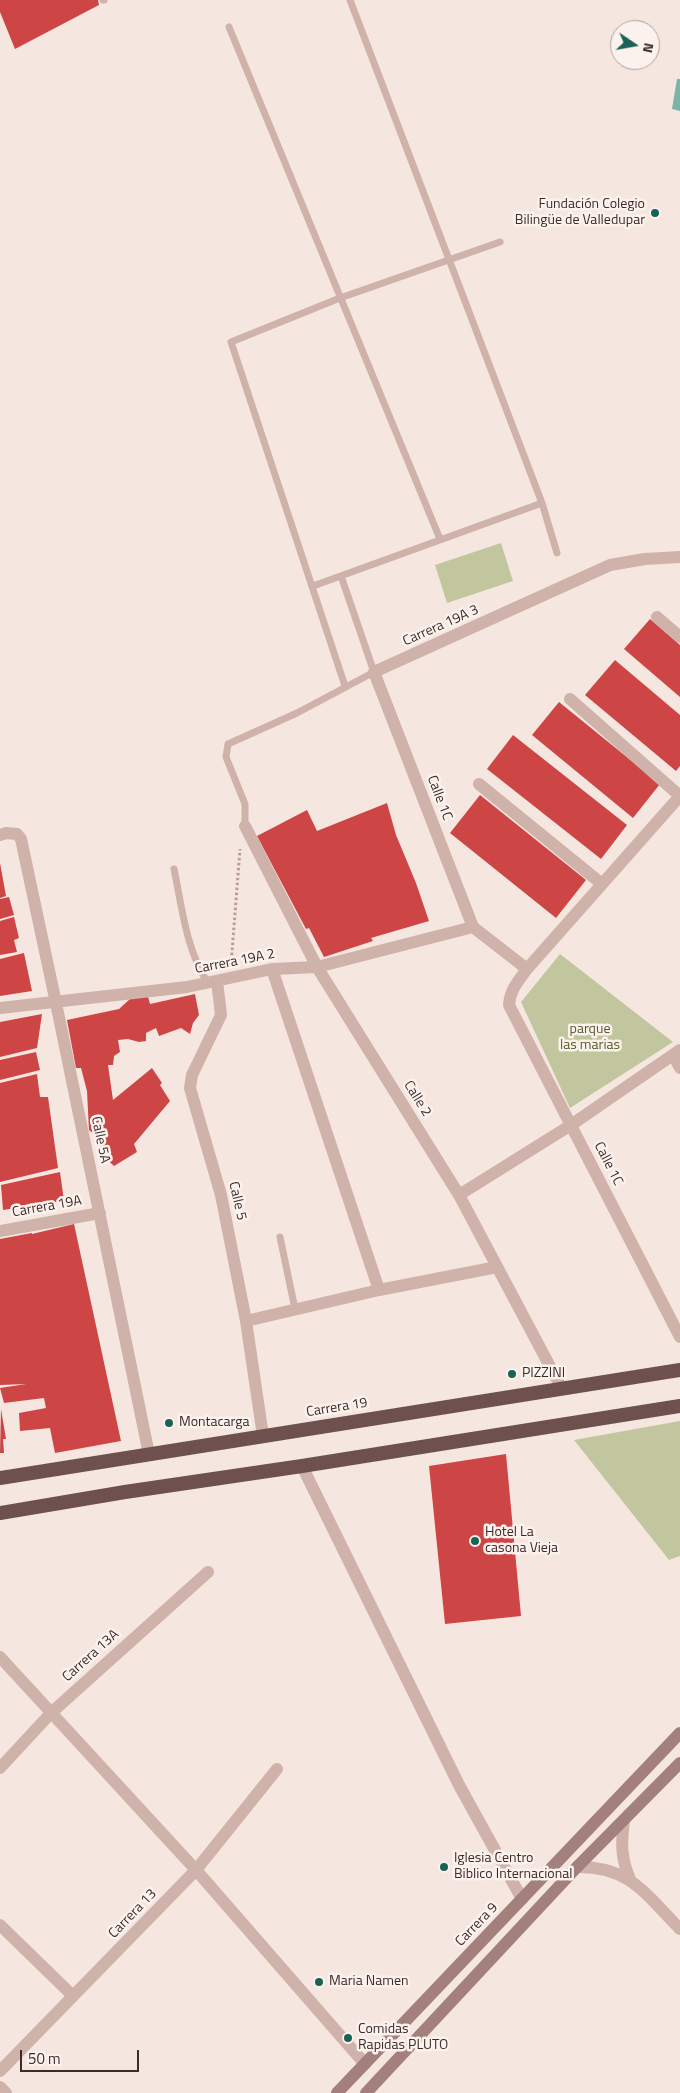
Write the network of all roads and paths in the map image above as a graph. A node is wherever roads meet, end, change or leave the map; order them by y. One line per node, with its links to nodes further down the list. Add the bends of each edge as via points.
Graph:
1 (350, 0): 4 (lane)
2 (229, 27): 5 (lane)
3 (500, 242): 4 (lane)
4 (450, 261): 5 (lane); 6 (lane)
5 (340, 298): 7 (lane); 11 (lane, via 231,342)
6 (542, 503): 7 (lane); 8 (lane)
7 (440, 539): 10 (lane)
8 (557, 553)
9 (680, 557): 14 (street, Carrera 19A 3, via 610,565)
10 (341, 576): 11 (lane); 14 (lane)
11 (313, 586): 15 (lane)
12 (657, 617): 13 (street)
13 (680, 637)
14 (374, 672): 15 (lane, Carrera 19A 3); 23 (street, Calle 1C)
15 (345, 686): 19 (lane, Carrera 19A 3, via 297,713 228,744 226,757 245,804)
16 (570, 699): 18 (street)
17 (479, 784): 22 (street)
18 (680, 796): 22 (street)
19 (245, 826): 24 (street, Calle 2); 27 (path, via 239,857 237,906)
20 (0, 835): 28 (street, Calle 5A, via 16,834 21,840)
21 (174, 869): 27 (lane, via 192,952 200,970)
22 (602, 884): 26 (street)
23 (472, 927): 24 (street, Carrera 19A 2); 26 (street)
24 (317, 966): 25 (street, Carrera 19A 2); 33 (street, Calle 2)
25 (272, 969): 27 (street, Carrera 19A 2); 38 (street)
26 (527, 969): 32 (street, Calle 1C, via 514,987 509,1005)
27 (219, 980): 28 (street, Carrera 19A 2); 40 (street, Calle 5, via 221,1015 192,1075 190,1088 221,1195)
28 (56, 1003): 29 (street, Carrera 19A 2); 34 (street, Calle 5A)
29 (0, 1008)
30 (676, 1052): 31 (street); 32 (street)
31 (680, 1068)
32 (571, 1126): 33 (street); 41 (street, Calle 1C)
33 (459, 1196): 37 (street, Calle 2)
34 (100, 1213): 35 (street, Carrera 19A); 46 (street, Calle 5A)
35 (0, 1231)
36 (280, 1237): 39 (lane)
37 (497, 1267): 38 (street); 43 (street, Calle 2)
38 (379, 1290): 39 (street)
39 (295, 1309): 40 (street)
40 (246, 1321): 45 (street, Calle 5)
41 (680, 1337)
42 (680, 1370): 43 (highway, Carrera 19)
43 (562, 1389): 45 (highway, Carrera 19)
44 (680, 1406): 47 (highway)
45 (263, 1436): 46 (highway, Carrera 19)
46 (149, 1454): 48 (highway, Carrera 19)
47 (302, 1466): 49 (highway); 61 (street, via 459,1785)
48 (0, 1478)
49 (0, 1513)
50 (208, 1572): 52 (street, Carrera 13A)
51 (0, 1657): 52 (street)
52 (50, 1713): 55 (street, Carrera 13A); 59 (street)
53 (680, 1733): 61 (main road, Carrera 9)
54 (680, 1763): 57 (main road)
55 (0, 1768)
56 (277, 1769): 59 (street, Carrera 13)
57 (624, 1821): 58 (main road); 60 (street, via 623,1863)
58 (577, 1867): 60 (street, via 606,1869); 68 (main road)
59 (196, 1870): 64 (street, Carrera 13); 65 (street)
60 (630, 1879): 63 (street)
61 (522, 1900): 65 (main road, Carrera 9)
62 (0, 1925): 64 (street)
63 (680, 1929)
64 (74, 1996): 66 (street, Carrera 13)
65 (365, 2064): 70 (main road, Carrera 9)
66 (0, 2071)
67 (0, 2087): 69 (street)
68 (370, 2092)
69 (6, 2093)
70 (337, 2093)

